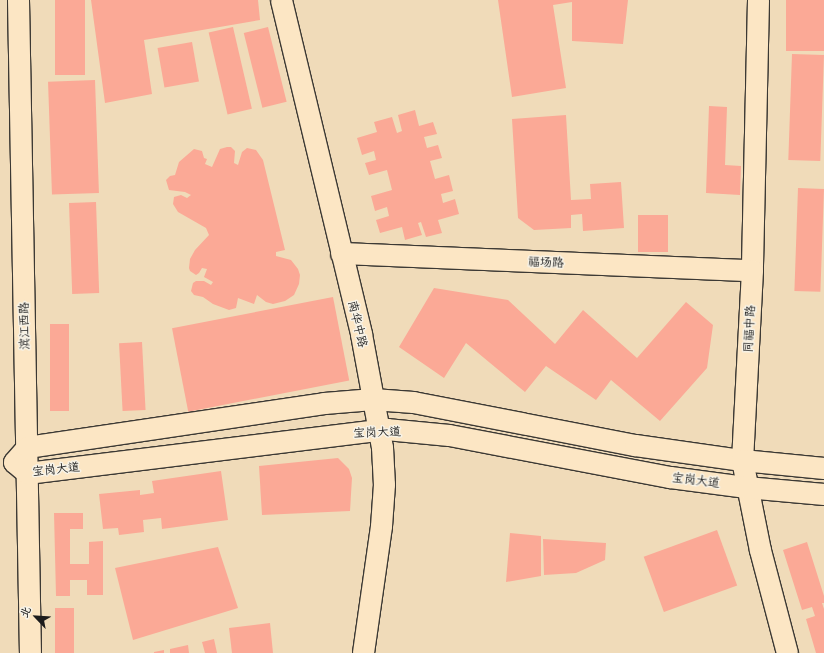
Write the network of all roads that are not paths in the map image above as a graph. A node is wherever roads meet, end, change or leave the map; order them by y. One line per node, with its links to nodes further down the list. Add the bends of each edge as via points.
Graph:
1 (5, 0): 10 (main road, 滨江西路)
2 (18, 0): 10 (main road, 滨江西路)
3 (281, 0): 5 (main road, 南华中路)
4 (758, 0): 6 (main road, 同福中路)
5 (341, 253): 6 (main road, 福场路); 7 (main road, 南华中路)
6 (752, 270): 9 (main road, 同福中路)
7 (374, 399): 8 (main road, 南华中路); 9 (main road, via 413,402 635,445); 10 (main road, via 324,403)
8 (379, 429): 10 (main road, 宝岗大道); 12 (main road, 宝岗大道, via 449,435 624,470); 16 (main road, 南华中路, via 384,463 382,519)
9 (742, 460): 11 (main road); 12 (main road, 同福中路)
10 (22, 461): 14 (main road, 滨江西路); 15 (main road, 滨江西路)
11 (824, 468)
12 (746, 487): 13 (main road, 宝岗大道); 17 (main road, 同福中路)
13 (824, 494)
14 (16, 653)
15 (30, 653)
16 (363, 653)
17 (787, 653)

